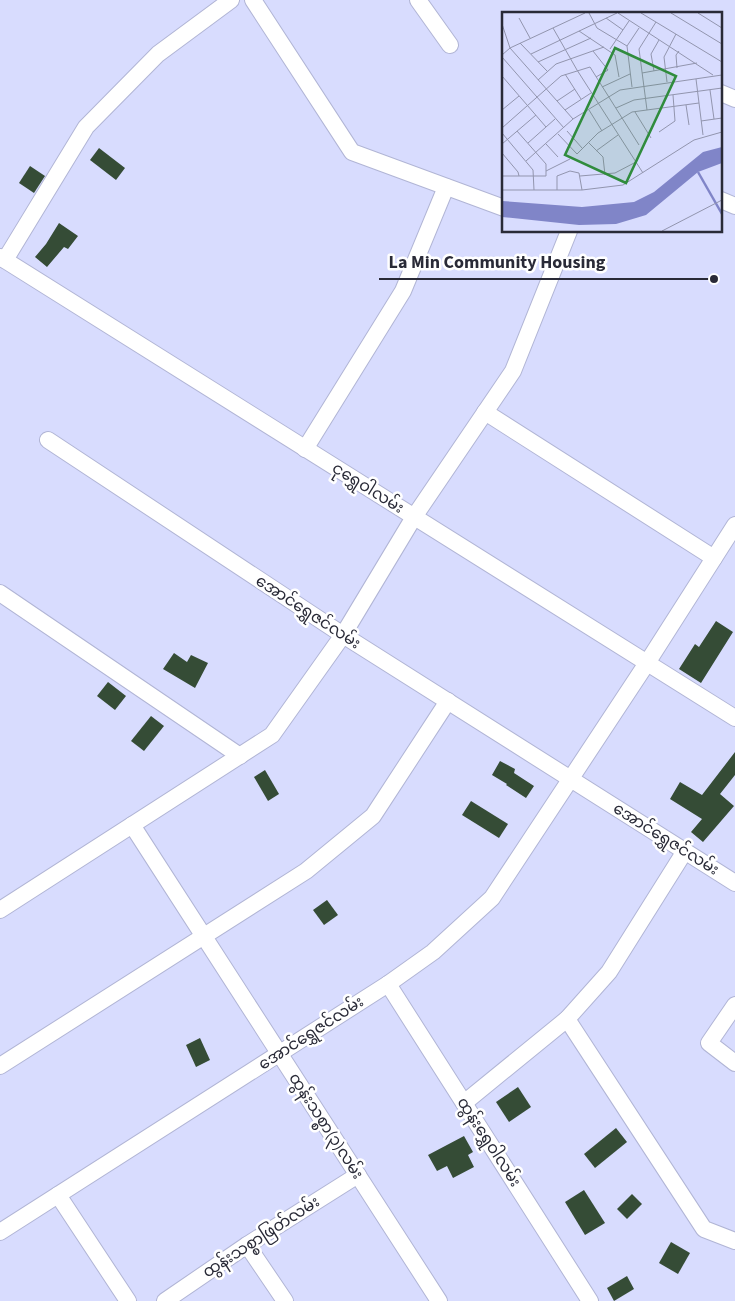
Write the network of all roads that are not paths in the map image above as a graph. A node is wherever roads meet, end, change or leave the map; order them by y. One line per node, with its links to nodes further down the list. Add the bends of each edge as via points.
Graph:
1 (231, 0): 12 (street, via 158,54 86,127)
2 (253, 0): 7 (street, via 352,152)
3 (418, 0): 4 (street)
4 (450, 45)
5 (722, 93): 6 (street)
6 (735, 99)
7 (446, 186): 10 (street); 15 (street, via 403,291)
8 (722, 200): 9 (street)
9 (735, 206)
10 (502, 207)
11 (569, 232): 13 (street, via 513,371)
12 (2, 259): 15 (street, ငုရွှေဝါလမ်း)
13 (485, 412): 16 (street); 18 (street)
14 (48, 440): 20 (street, အောင်ရွှေဇင်လမ်း)
15 (306, 449): 16 (street, ငုရွှေဝါလမ်း)
16 (414, 517): 20 (street); 21 (street, ငုရွှေဝါလမ်း)
17 (735, 526): 18 (street, အောင်ရွှေဇင်လမ်း)
18 (714, 558): 21 (street, အောင်ရွှေဇင်လမ်း)
19 (0, 593): 24 (street)
20 (343, 635): 22 (street, အောင်ရွှေဇင်လမ်း); 24 (street, via 272,735)
21 (647, 663): 23 (street, ငုရွှေဝါလမ်း); 25 (street, အောင်ရွှေဇင်လမ်း)
22 (448, 701): 25 (street, အောင်ရွှေဇင်လမ်း); 30 (street, via 373,816 306,871)
23 (735, 718)
24 (240, 756): 26 (street)
25 (571, 779): 27 (street, အောင်ရွှေဇင်လမ်း); 31 (street, အောင်ရွှေဇင်လမ်း, via 492,898 433,952)
26 (132, 825): 29 (street); 30 (street, ထွန်းသစ္စာ(၃)လမ်း)
27 (685, 851): 28 (street, အောင်ရွှေဇင်လမ်း); 33 (street, via 609,972)
28 (735, 883)
29 (0, 910)
30 (204, 936): 34 (street, ထွန်းသစ္စာ(၃)လမ်း); 36 (street)
31 (388, 984): 34 (street, အောင်ရွှေဇင်လမ်း); 37 (street, ထွန်းရွှေဝါလမ်း)
32 (735, 1006): 35 (street, via 709,1043)
33 (567, 1019): 37 (street); 41 (street, via 704,1229)
34 (280, 1053): 38 (street, ထွန်းသစ္စာ(၃)လမ်း); 39 (street, အောင်ရွှေဇင်လမ်း)
35 (735, 1063)
36 (0, 1066)
37 (464, 1103): 47 (street, ထွန်းရွှေဝါလမ်း)
38 (358, 1175): 42 (street, ထွန်းသစ္စာဖြတ်လမ်း); 46 (street, ထွန်းသစ္စာ(၃)လမ်း)
39 (58, 1195): 40 (street, အောင်ရွှေဇင်လမ်း); 43 (street)
40 (0, 1232)
41 (735, 1242)
42 (246, 1245): 44 (street, ထွန်းသစ္စာဖြတ်လမ်း); 45 (street)
43 (128, 1301)
44 (165, 1301)
45 (285, 1301)
46 (439, 1301)
47 (590, 1301)

